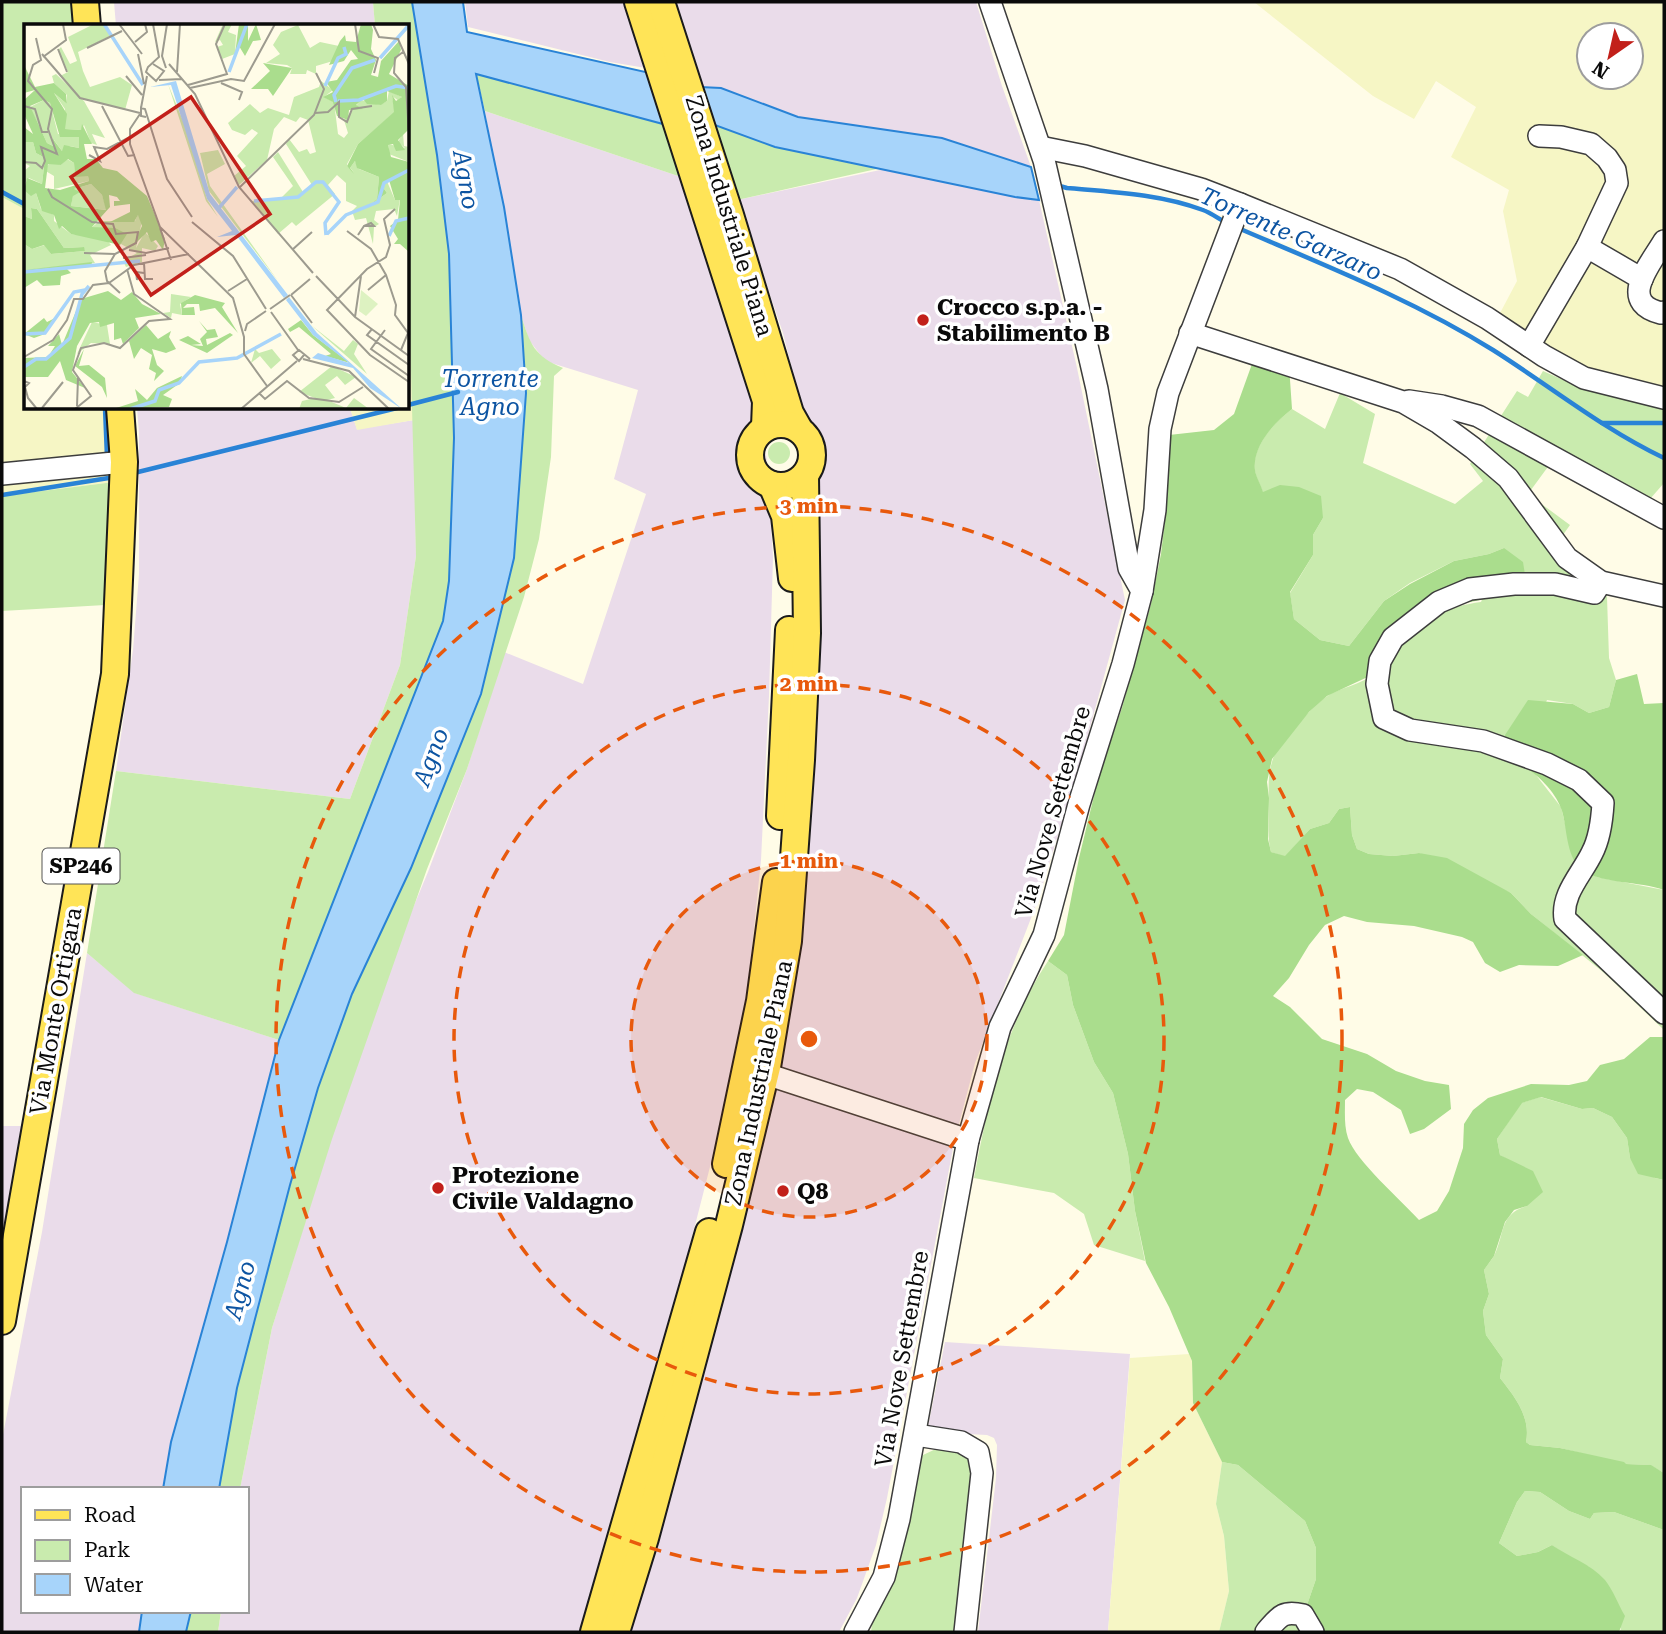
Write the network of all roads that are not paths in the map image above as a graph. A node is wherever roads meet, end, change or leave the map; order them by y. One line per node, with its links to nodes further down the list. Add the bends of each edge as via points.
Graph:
1 (85, 2): 5 (main road)
2 (638, 2): 6 (main road, Zona Industriale Piana, via 654,51)
3 (661, 2): 6 (main road, Zona Industriale Piana, via 682,67)
4 (990, 2): 8 (street)
5 (87, 24)
6 (685, 108): 19 (main road, Zona Industriale Piana, via 766,401); 20 (main road, Zona Industriale Piana, via 730,215 790,413)
7 (1539, 136): 10 (street, via 1591,144 1615,170 1617,183)
8 (1042, 153): 9 (street, via 1085,156); 27 (street, via 1097,389 1129,568)
9 (1240, 204): 14 (street, Via Nove Settembre); 15 (street, via 1401,269)
10 (1591, 238): 12 (street); 15 (street)
11 (1664, 241): 12 (street)
12 (1642, 279): 13 (street, via 1638,293 1642,303 1652,311)
13 (1664, 312)
14 (1190, 332): 17 (street); 27 (street, Via Nove Settembre, via 1160,429 1155,510)
15 (1529, 346): 16 (street, via 1584,377)
16 (1664, 398)
17 (1404, 402): 25 (street, via 1413,400 1478,416); 26 (street, via 1474,448 1508,478 1567,558)
18 (120, 410): 21 (main road, Via Monte Ortigara / SP246)
19 (765, 428): 20 (main road, via 782,423); 24 (main road, via 752,441 750,460 758,476)
20 (799, 429): 23 (main road, via 807,436 813,456)
21 (124, 462): 22 (street); 32 (main road, Via Monte Ortigara / SP246, via 115,674)
22 (2, 474)
23 (805, 476): 24 (main road, via 790,485); 30 (main road, Zona Industriale Piana, via 807,634 801,760 788,941)
24 (772, 485): 34 (main road, Zona Industriale Piana, via 785,516 792,575 777,876 761,1001 724,1176)
25 (1664, 518)
26 (1601, 582): 28 (street); 29 (street, via 1594,593 1555,584 1514,584 1470,589 1440,602 1393,638 1380,661 1377,684 1384,718 1410,730 1483,741 1547,764 1579,780 1604,803 1593,852 1563,908 1565,919)
27 (1142, 591): 31 (street, Via Nove Settembre, via 1044,935 1000,1027)
28 (1664, 596)
29 (1664, 1013)
30 (766, 1074): 31 (street); 35 (main road, Zona Industriale Piana, via 645,1538)
31 (968, 1140): 33 (street, Via Nove Settembre)
32 (2, 1321)
33 (916, 1435): 36 (street, Via Nove Settembre, via 884,1577); 37 (street, via 961,1441 978,1452 982,1473)
34 (594, 1632)
35 (616, 1632)
36 (855, 1632)
37 (965, 1632)
38 (1266, 1632): 39 (street, via 1290,1612 1303,1615)
39 (1313, 1632)

